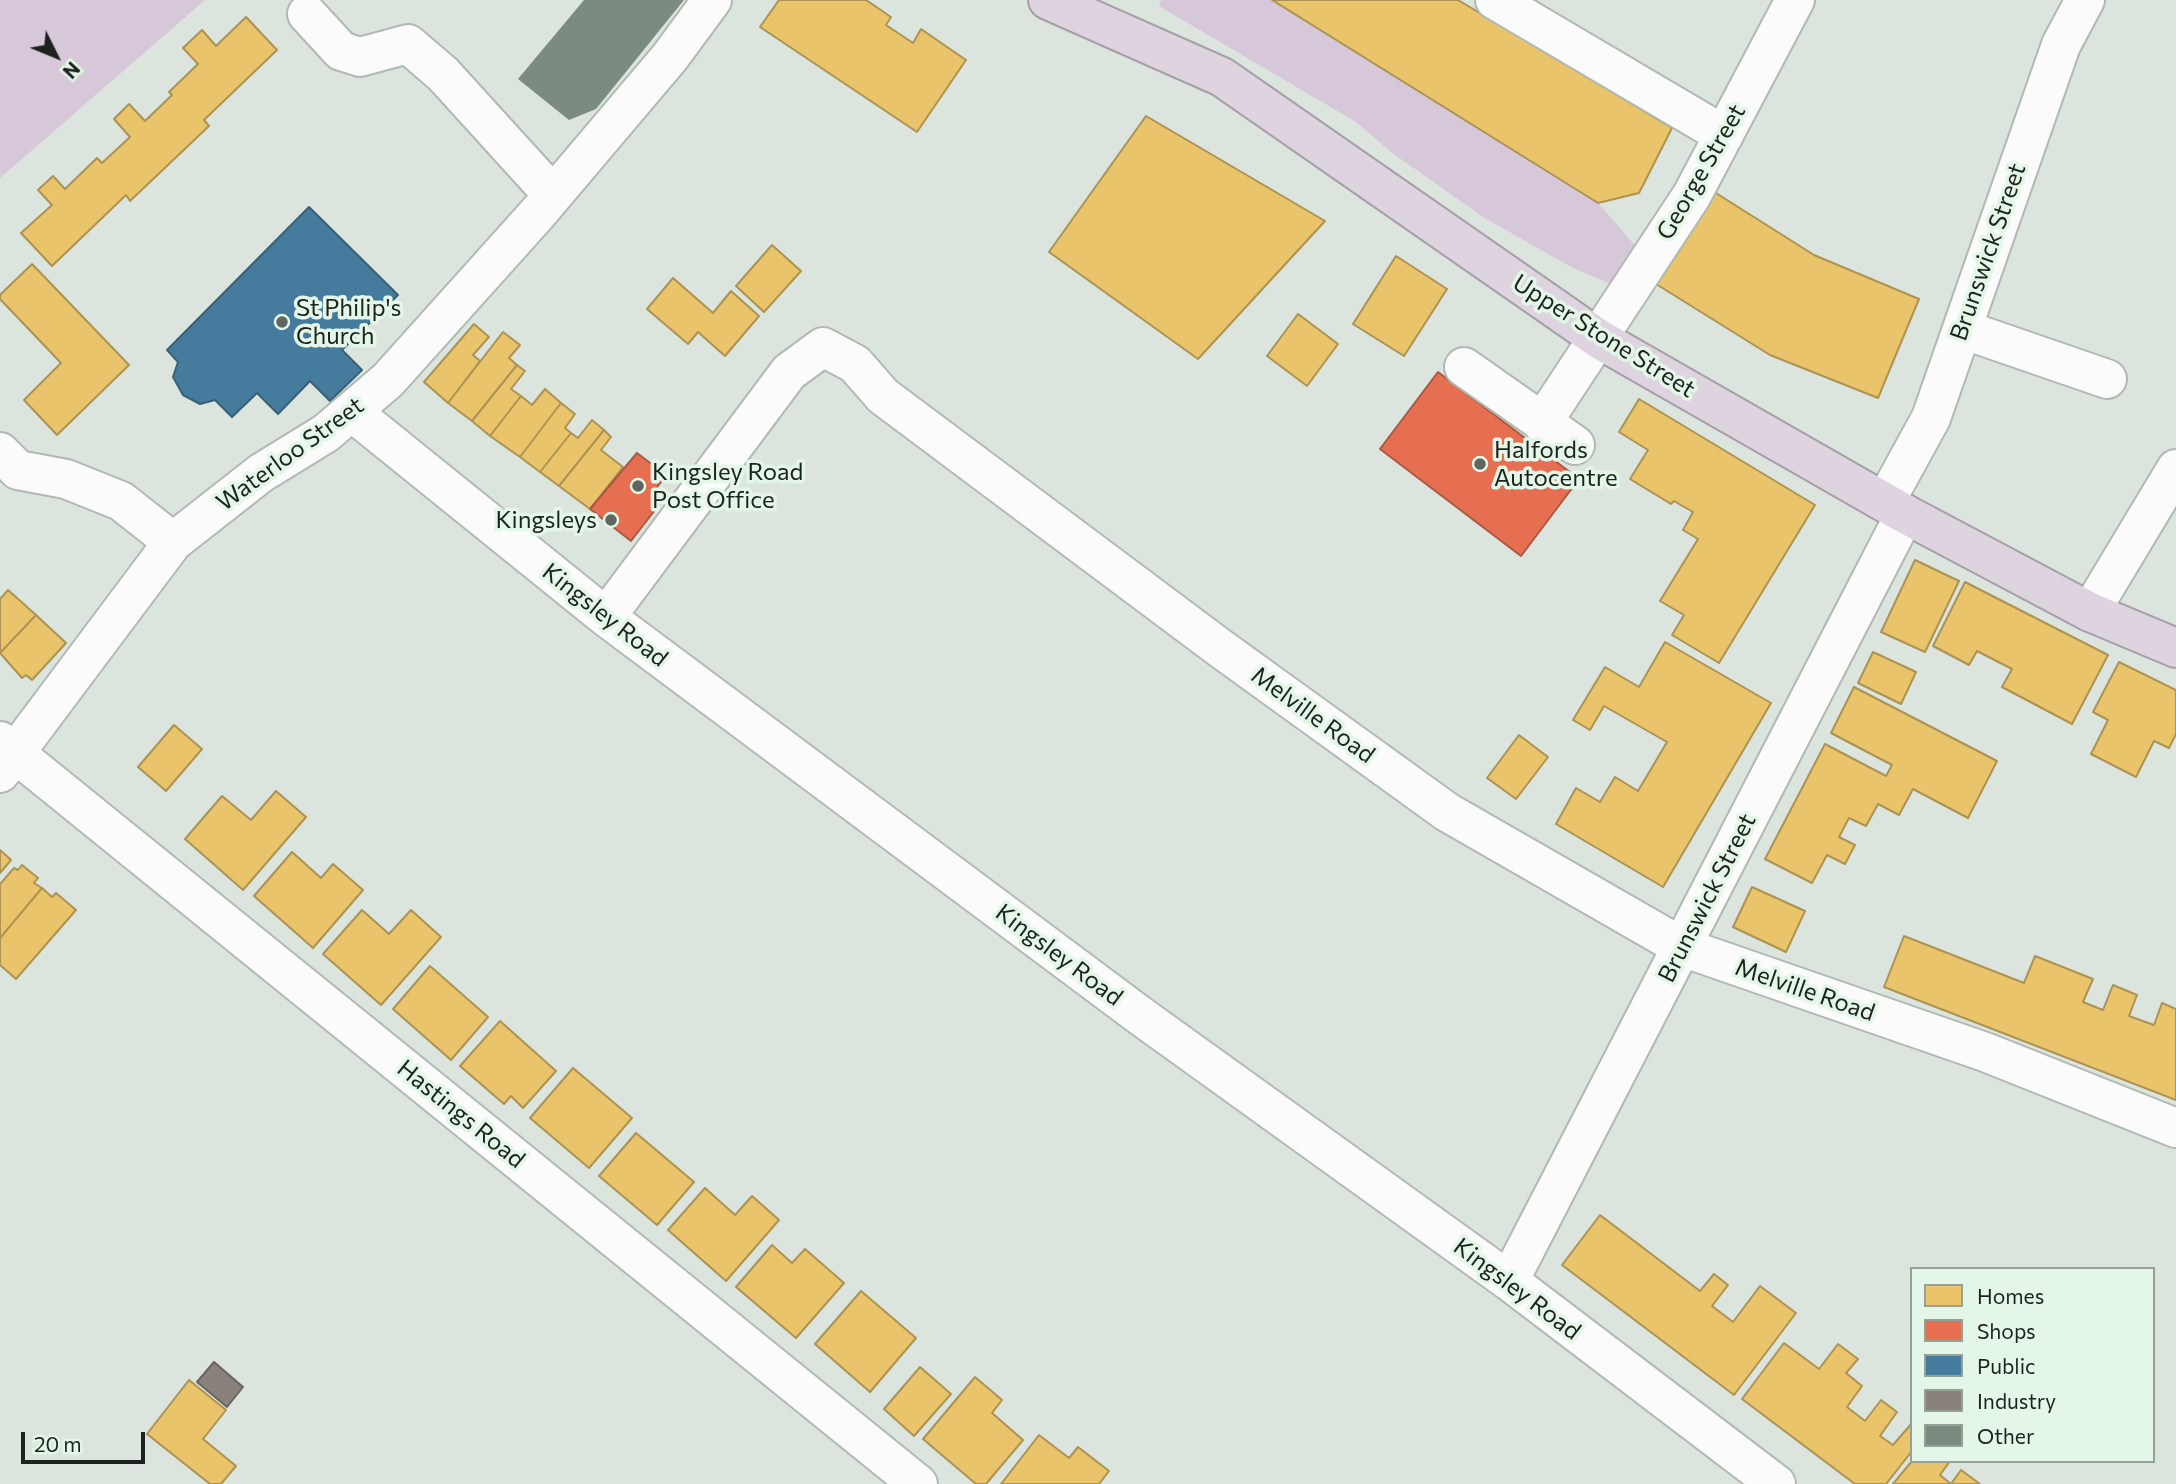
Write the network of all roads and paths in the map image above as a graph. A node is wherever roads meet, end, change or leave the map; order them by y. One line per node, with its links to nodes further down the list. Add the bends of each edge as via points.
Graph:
1 (712, 0): 8 (street, Waterloo Street)
2 (1495, 0): 7 (street)
3 (1795, 0): 7 (street, George Street)
4 (2085, 0): 9 (street, Brunswick Street, via 2061,45)
5 (1068, 4): 10 (highway, Upper Stone Street, via 1222,76)
6 (307, 14): 8 (street, via 341,51 360,57 408,44 443,74)
7 (1724, 135): 10 (street, George Street, via 1692,195)
8 (553, 195): 13 (street, Waterloo Street, via 388,380)
9 (1962, 329): 12 (street); 18 (street, Brunswick Street)
10 (1599, 339): 14 (street, George Street); 18 (highway, Upper Stone Street)
11 (1464, 367): 14 (street)
12 (2107, 379)
13 (352, 412): 19 (street, Waterloo Street, via 261,473); 21 (street, Kingsley Road)
14 (1542, 423): 15 (street)
15 (1575, 445)
16 (0, 452): 19 (street, via 19,470 66,479 121,501)
17 (2176, 469): 20 (street)
18 (1895, 508): 20 (highway, Upper Stone Street); 24 (street, Brunswick Street)
19 (173, 542): 23 (street, Waterloo Street)
20 (2090, 612): 22 (highway, Upper Stone Street)
21 (606, 617): 24 (street, Melville Road, via 789,372 823,347 855,363 883,396 1447,812); 26 (street, Kingsley Road, via 1142,1017)
22 (2176, 648)
23 (5, 753): 27 (street, Hastings Road)
24 (1682, 947): 25 (street, Melville Road, via 1985,1052); 26 (street, Brunswick Street)
25 (2176, 1128)
26 (1509, 1282): 28 (street, Kingsley Road)
27 (918, 1484)
28 (1776, 1484)

